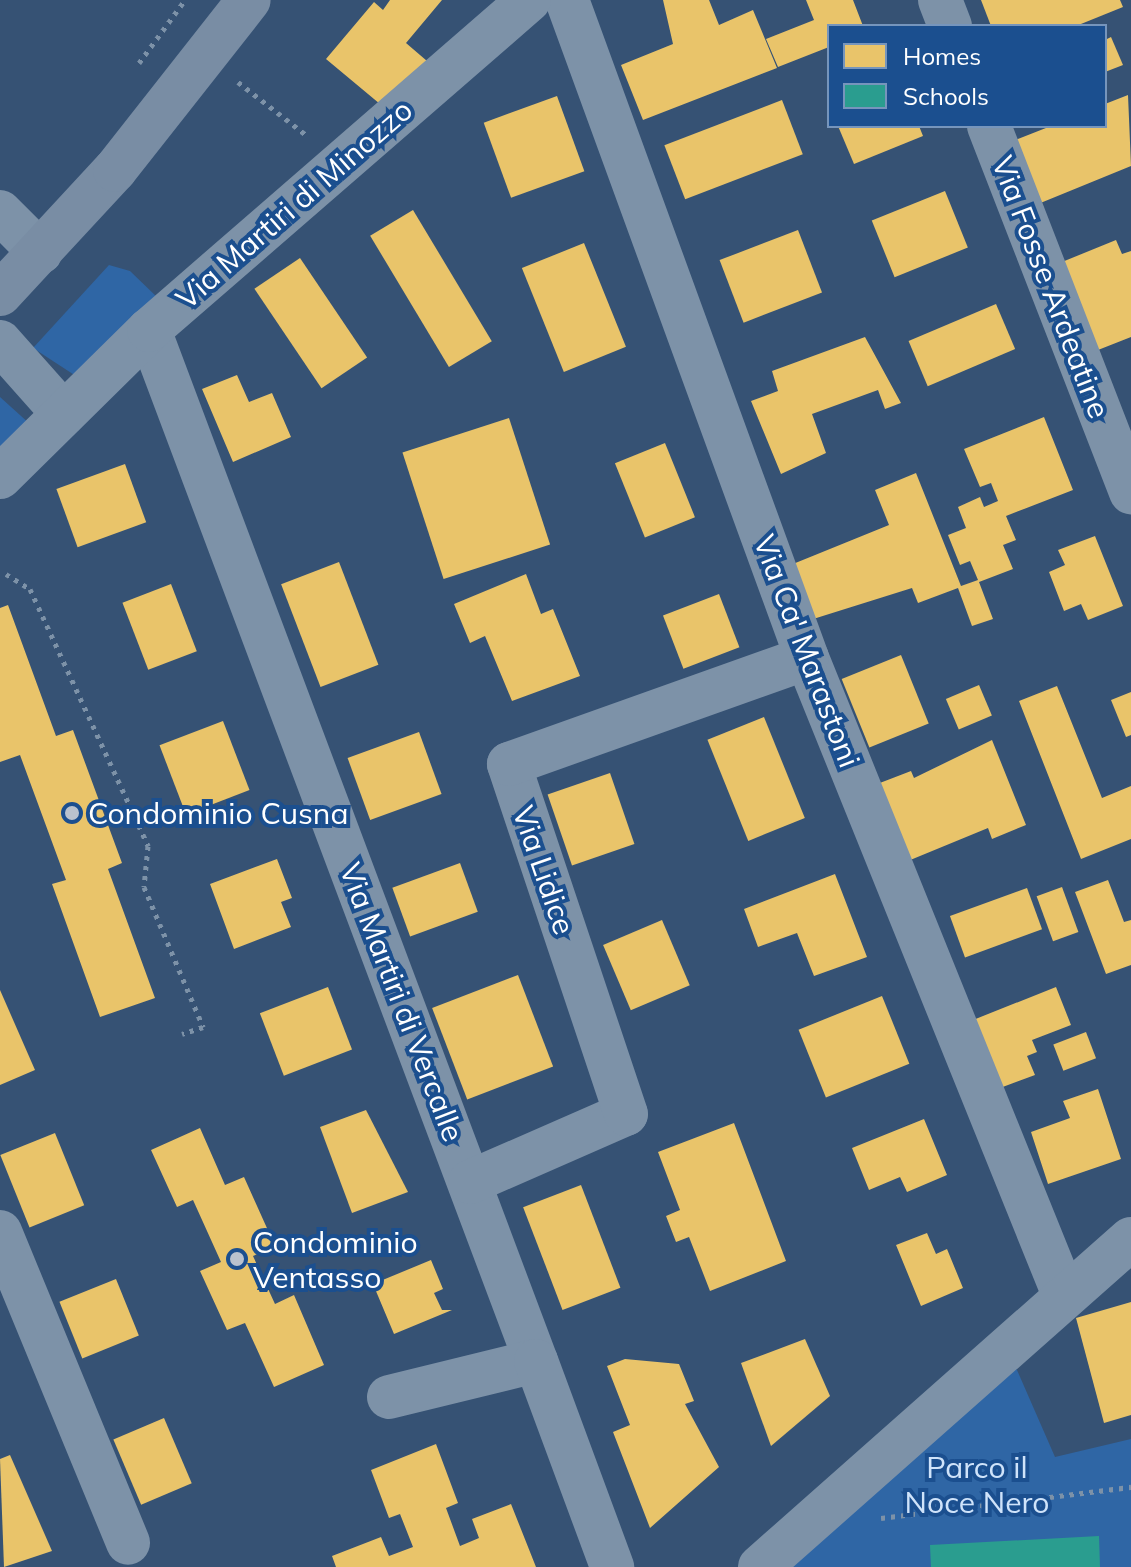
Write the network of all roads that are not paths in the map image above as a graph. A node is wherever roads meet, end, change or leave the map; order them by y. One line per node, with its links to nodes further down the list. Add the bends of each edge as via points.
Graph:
1 (249, 0): 8 (street)
2 (529, 0): 10 (street, Via Martiri di Minozzo)
3 (567, 0): 15 (street, Via Ca' Marastoni)
4 (940, 0): 5 (street)
5 (949, 24)
6 (990, 128): 14 (street, Via Fosse Ardeatine)
7 (0, 212): 8 (street)
8 (40, 252): 9 (street)
9 (0, 294)
10 (149, 330): 12 (street, Via Martiri di Minozzo); 16 (street, Via Martiri di Vercalle)
11 (0, 342): 12 (street)
12 (64, 414): 13 (street, Via Martiri di Minozzo)
13 (0, 477)
14 (1131, 492)
15 (807, 658): 16 (street, Via Lidice, via 509,764 626,1114); 19 (street, Via Ca' Marastoni)
16 (470, 1182): 20 (street, Via Martiri di Vercalle)
17 (0, 1232): 22 (street)
18 (1131, 1239): 19 (street)
19 (1064, 1295): 24 (street)
20 (536, 1361): 21 (street); 23 (street, Via Martiri di Vercalle)
21 (389, 1397)
22 (128, 1543)
23 (612, 1567)
24 (760, 1567)

